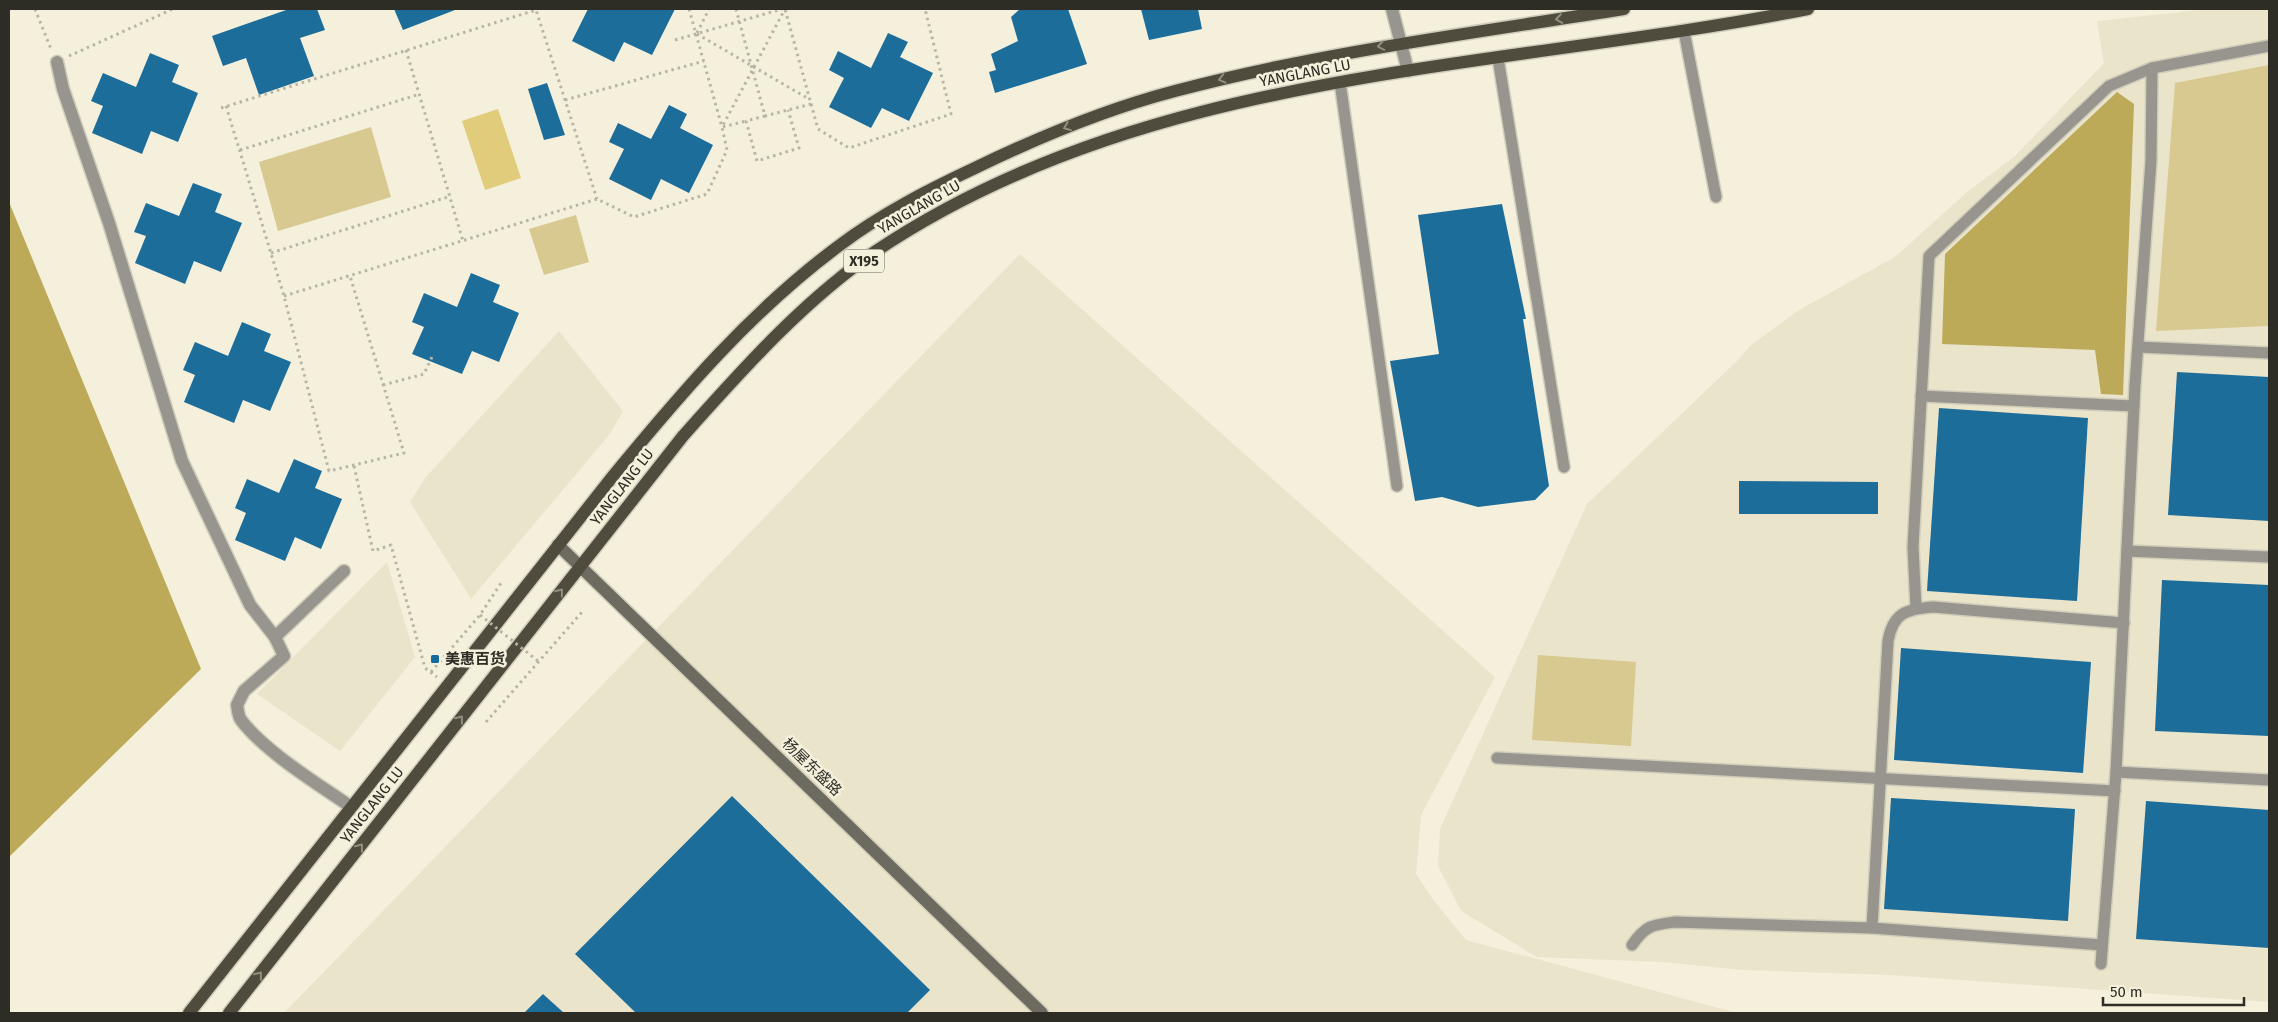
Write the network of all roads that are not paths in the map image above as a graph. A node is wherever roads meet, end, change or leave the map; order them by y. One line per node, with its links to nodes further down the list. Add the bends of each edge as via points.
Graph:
1 (1392, 9): 5 (street)
2 (1624, 9): 5 (main road, YANGLANG LU / X195, one-way to 5)
3 (1808, 9): 4 (main road, YANGLANG LU / X195)
4 (1684, 31): 7 (main road, YANGLANG LU / X195); 12 (lane)
5 (1400, 43): 10 (street); 19 (main road, YANGLANG LU / X195, one-way to 19, via 1308,60 1172,92 1072,125 1007,152 887,214 798,278 743,328 670,406)
6 (2269, 46): 9 (lane)
7 (1498, 58): 10 (main road, YANGLANG LU / X195); 17 (lane)
8 (57, 62): 26 (street, via 182,461 250,605)
9 (2152, 68): 13 (lane, via 2151,161); 15 (lane, via 2109,86 1930,256)
10 (1408, 71): 11 (main road, YANGLANG LU / X195)
11 (1340, 82): 18 (lane); 22 (main road, YANGLANG LU / X195, via 1241,102 1052,160 947,208 876,252 824,291 727,387 683,436)
12 (1716, 198)
13 (2138, 347): 14 (lane); 16 (lane)
14 (2269, 353)
15 (1921, 396): 16 (lane); 24 (lane, via 1913,547)
16 (2134, 406): 20 (lane)
17 (1564, 467)
18 (1397, 486)
19 (558, 545): 22 (street, 杨屋东盛路); 32 (main road, YANGLANG LU / X195)
20 (2127, 551): 21 (lane); 25 (lane)
21 (2269, 558)
22 (580, 566): 38 (main road, YANGLANG LU / X195, one-way to 22); 39 (street, 杨屋东盛路)
23 (344, 571): 26 (street)
24 (1916, 608): 25 (lane); 29 (lane, via 1900,615 1891,625)
25 (2124, 623): 28 (lane)
26 (276, 637): 32 (street, via 284,656 244,692 237,705 239,718 290,764)
27 (1497, 758): 29 (lane)
28 (2116, 772): 30 (lane); 31 (lane)
29 (1879, 778): 31 (lane); 33 (lane)
30 (2269, 780)
31 (2115, 791): 35 (lane)
32 (351, 807): 37 (main road, YANGLANG LU / X195)
33 (1872, 928): 34 (lane, via 1676,922 1652,925); 35 (lane)
34 (1632, 945)
35 (2102, 945): 36 (lane)
36 (2101, 964)
37 (188, 1013)
38 (229, 1013)
39 (1042, 1013)

